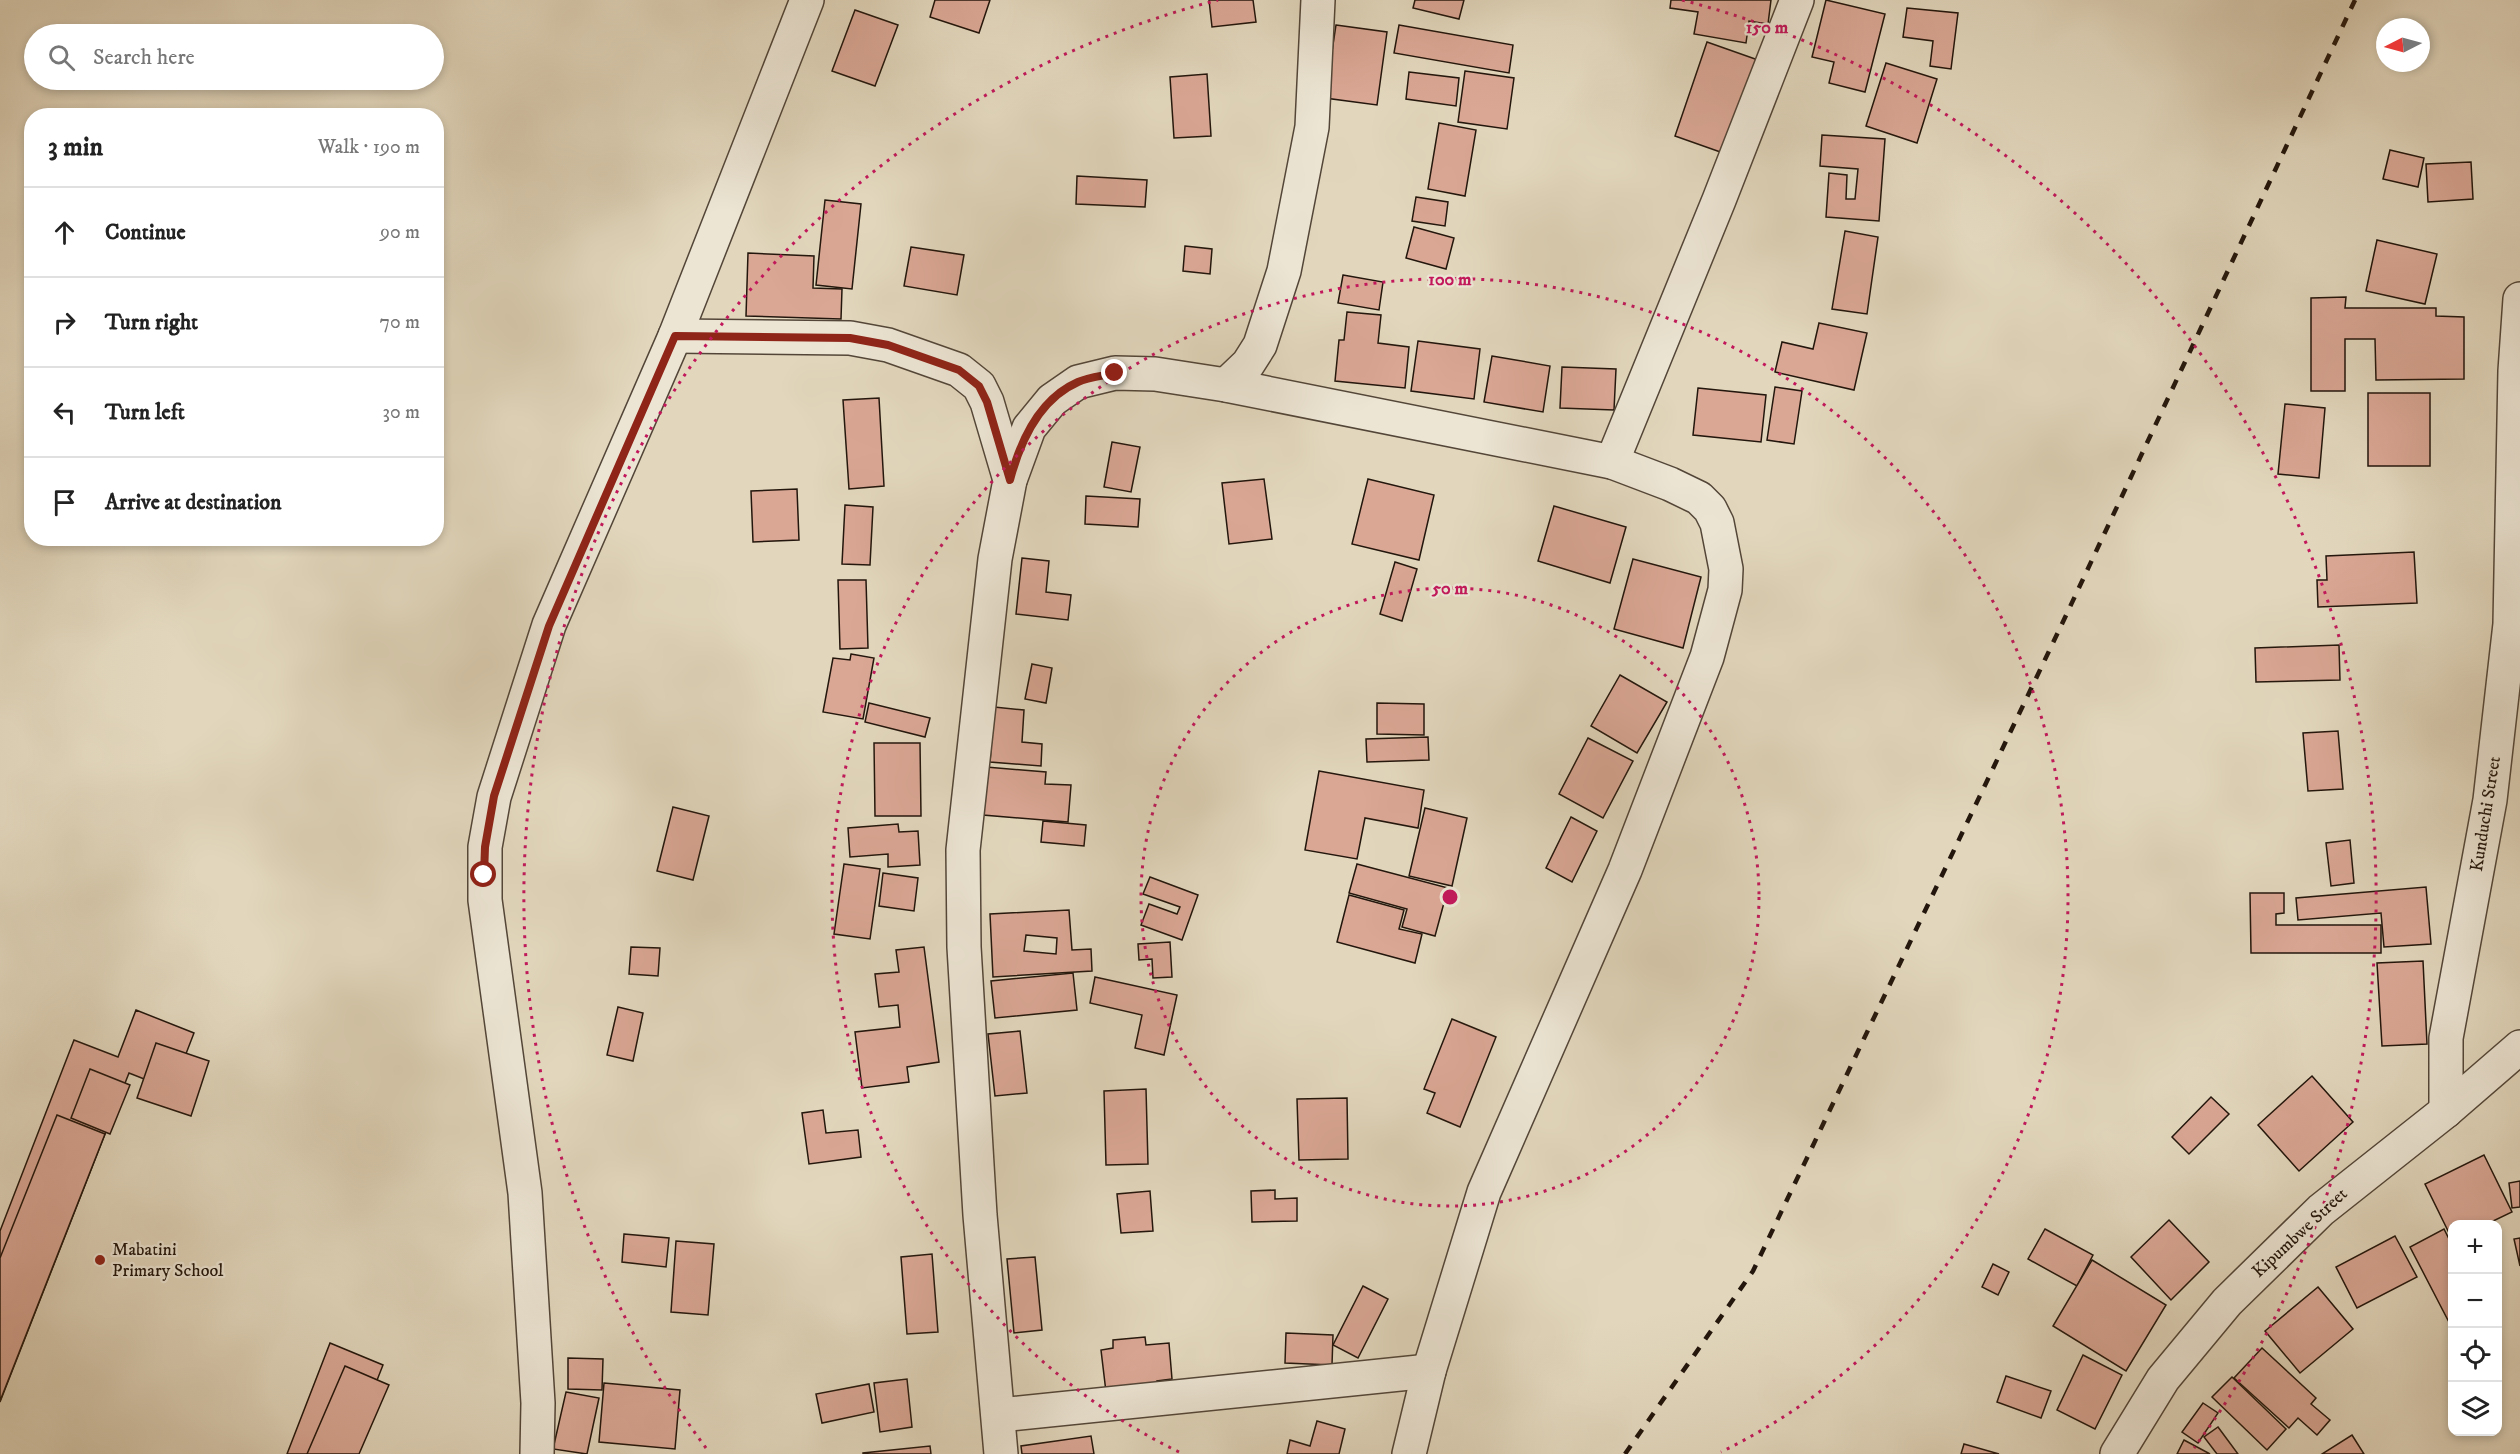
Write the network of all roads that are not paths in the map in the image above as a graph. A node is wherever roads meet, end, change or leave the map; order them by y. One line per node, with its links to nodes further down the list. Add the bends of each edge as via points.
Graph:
1 (807, 0): 5 (street)
2 (1318, 0): 6 (street, via 1312,127 1284,271 1260,345 1248,364)
3 (1797, 0): 7 (street)
4 (2520, 299): 9 (street, Kunduchi Street, via 2515,370)
5 (675, 336): 8 (street, via 850,338 888,345 959,370 979,386 987,402); 14 (street, via 549,626 494,796 485,847 487,923 525,1193 538,1403)
6 (1226, 385): 7 (street); 8 (street, via 1155,374 1115,373 1078,382 1052,400 1029,428)
7 (1612, 462): 12 (street, via 1670,484 1699,498 1710,509 1717,523 1725,590 1707,657 1625,870 1484,1192)
8 (1010, 480): 13 (street, via 995,559 963,850 964,947 980,1215)
9 (2515, 624): 11 (street, Kunduchi Street, via 2490,800 2446,1038)
10 (2520, 1047): 11 (street, Kipumbwe Street)
11 (2446, 1111): 17 (street, Kipumbwe Street, via 2321,1210 2227,1302 2163,1379)
12 (1429, 1371): 13 (street); 16 (street)
13 (1000, 1415): 15 (street)
14 (537, 1454)
15 (1001, 1454)
16 (1409, 1454)
17 (2117, 1454)

